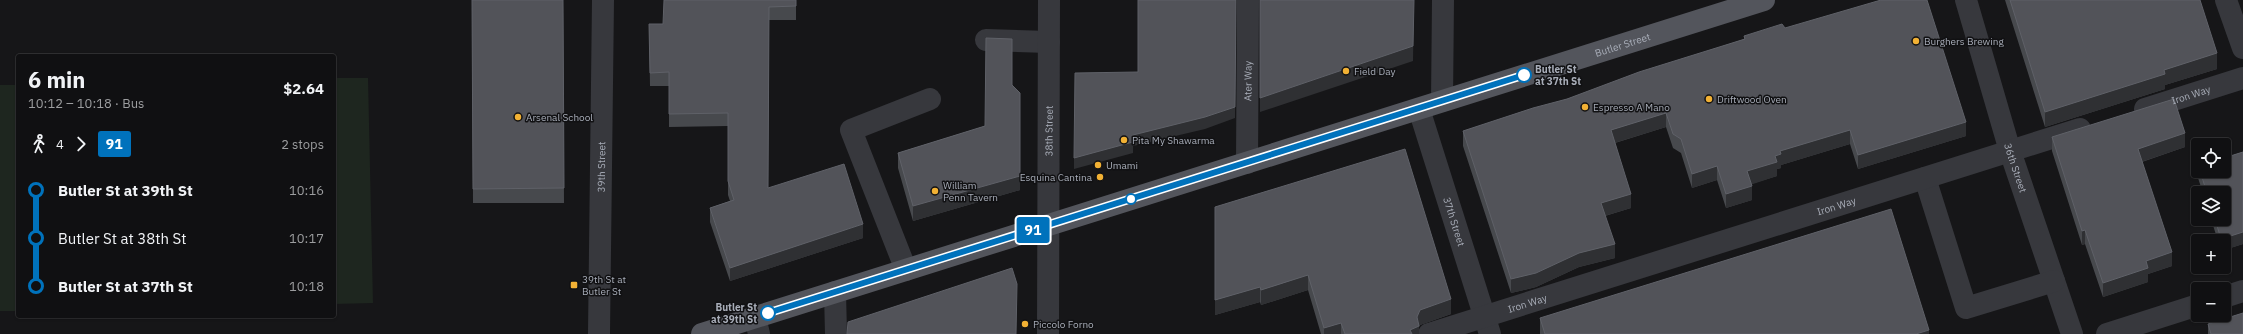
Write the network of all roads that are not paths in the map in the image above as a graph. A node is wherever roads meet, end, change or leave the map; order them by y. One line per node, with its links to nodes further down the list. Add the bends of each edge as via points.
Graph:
1 (603, 0): 29 (street, 39th Street)
2 (1049, 0): 9 (street, 38th Street)
3 (1248, 0): 18 (street, Ater Way)
4 (1443, 0): 13 (street)
5 (1764, 0): 13 (main road, Butler Street)
6 (1966, 0): 17 (street, 36th Street)
7 (2226, 0): 10 (street)
8 (986, 40): 9 (street)
9 (1049, 42): 20 (street, 38th Street)
10 (2243, 48)
11 (2243, 78): 15 (street, Iron Way)
12 (930, 99): 21 (street, via 850,130)
13 (1442, 101): 14 (main road, Butler Street)
14 (1419, 108): 18 (main road, Butler Street); 27 (street, 37th Street)
15 (2124, 116)
16 (2101, 123): 17 (street, Iron Way)
17 (2010, 151): 19 (street, Iron Way); 22 (street, 36th Street)
18 (1247, 163): 20 (main road, Butler Street)
19 (1925, 178): 22 (street, via 1966,308); 27 (street, Iron Way)
20 (1048, 225): 21 (main road, Butler Street); 32 (street, 38th Street)
21 (906, 270): 24 (main road, Butler Street)
22 (2054, 281): 34 (street, 36th Street)
23 (2243, 291): 25 (street)
24 (835, 292): 28 (main road, Butler Street); 31 (street)
25 (2231, 295)
26 (2191, 307): 35 (street)
27 (1487, 325): 33 (street, Iron Way)
28 (757, 326): 30 (main road, Butler Street)
29 (599, 334)
30 (702, 334)
31 (836, 334)
32 (1048, 334)
33 (1429, 334)
34 (2072, 334)
35 (2107, 334)

